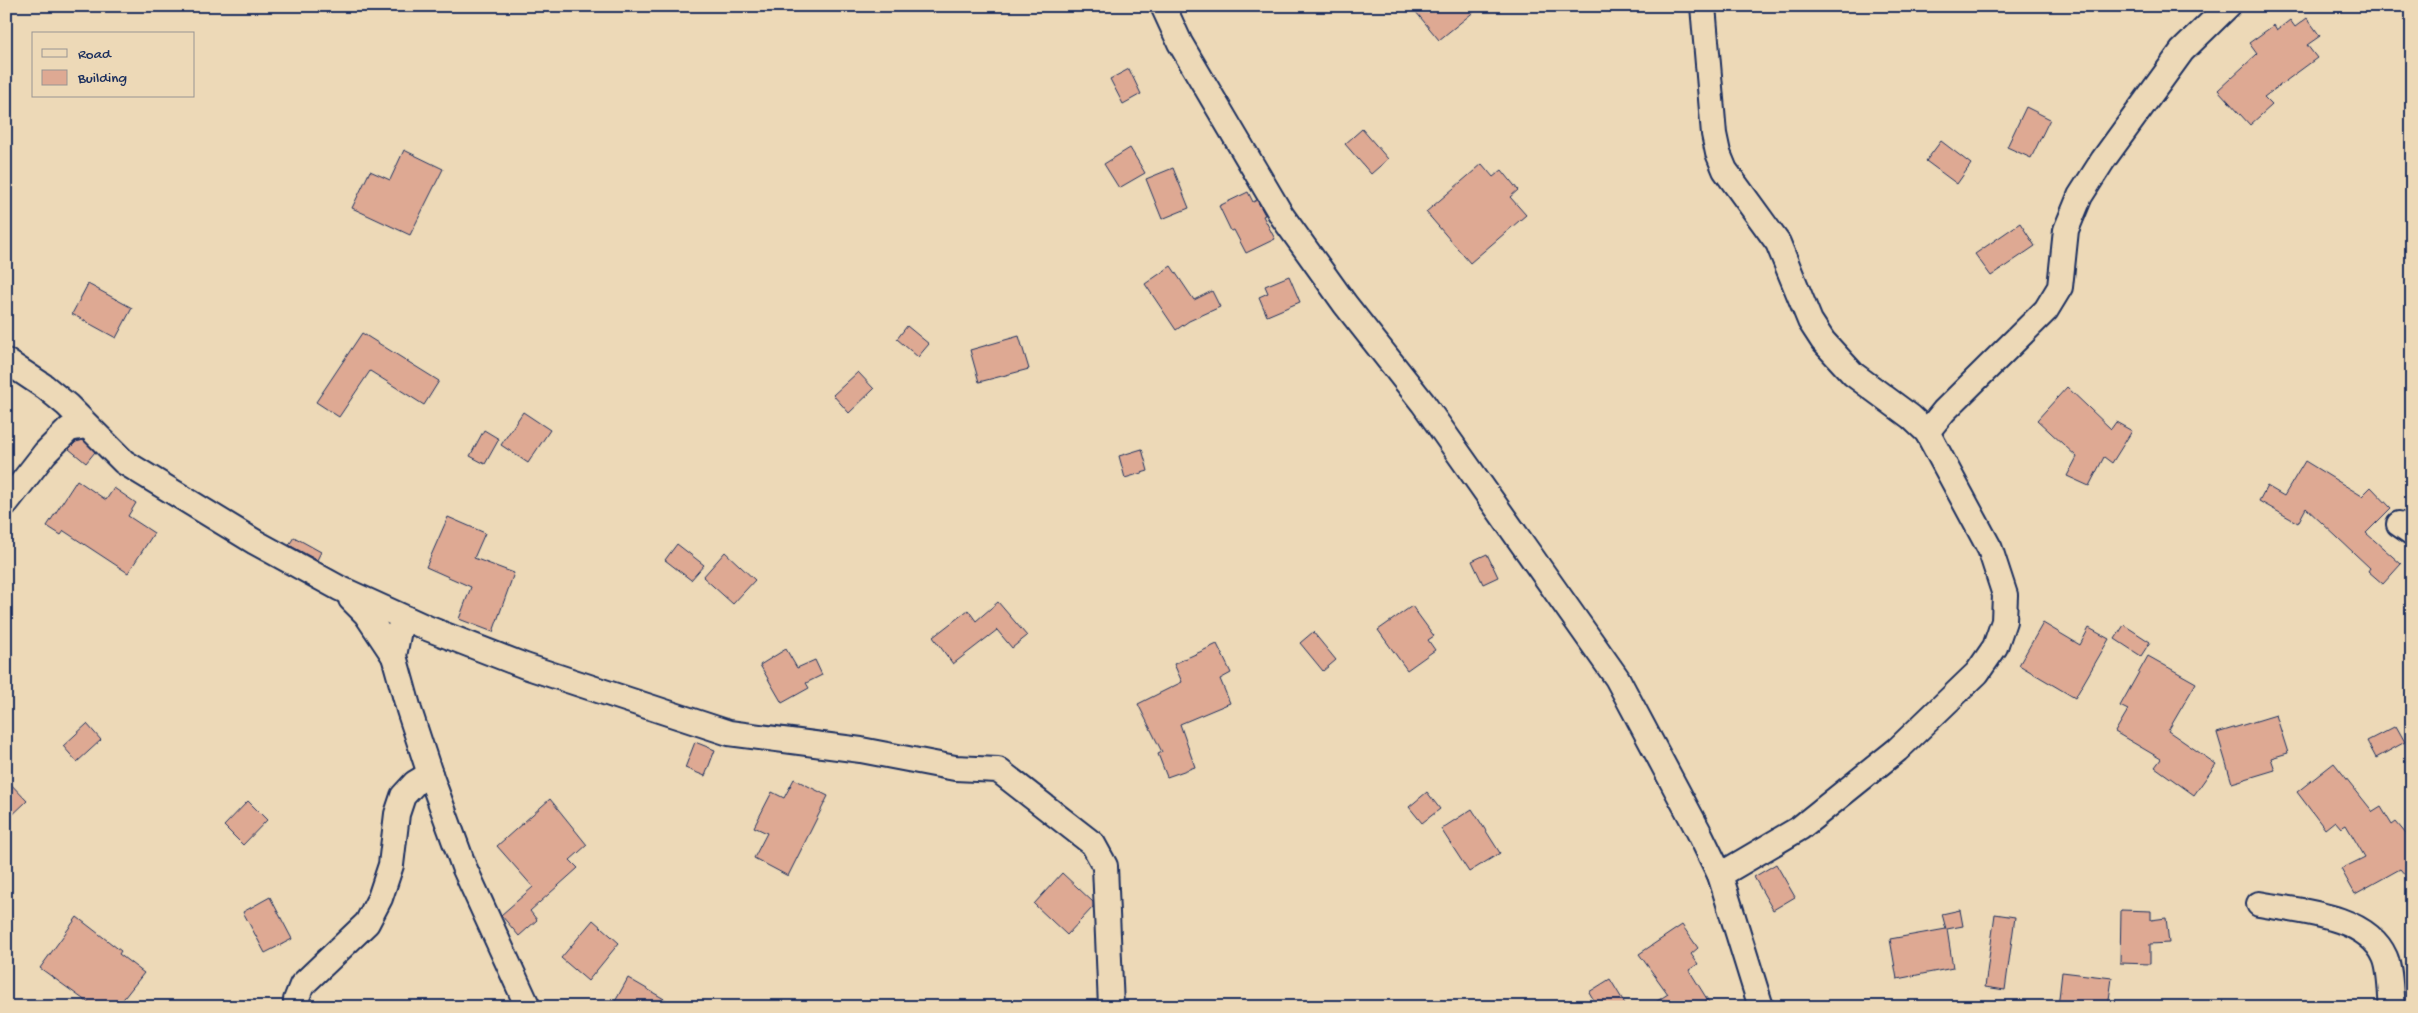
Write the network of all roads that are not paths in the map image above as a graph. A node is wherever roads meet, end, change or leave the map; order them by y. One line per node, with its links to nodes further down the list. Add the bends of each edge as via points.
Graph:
1 (1163, 6): 12 (street, via 1180,43 1282,216 1345,304 1423,403 1617,678)
2 (1703, 6): 6 (street, via 1714,134 1725,170 1778,243 1810,321 1823,341 1853,374)
3 (2228, 6): 6 (street, via 2182,51 2080,196 2066,230 2060,287 2046,310)
4 (6, 361): 5 (street, via 45,387)
5 (86, 426): 7 (street, via 69,429); 8 (street, via 124,462 255,542)
6 (1927, 432): 12 (street, via 1990,549 2002,585 2004,621 1995,647 1977,673 1897,750 1800,828)
7 (6, 502)
8 (339, 588): 9 (street); 10 (street, via 366,614)
9 (407, 620): 10 (street, via 398,630); 16 (street, via 525,666 729,733 861,750 955,768 998,770 1093,844 1105,866)
10 (394, 656): 11 (street)
11 (430, 774): 14 (street, via 403,796 396,814 391,865 367,923 302,985 296,1000); 15 (street, via 464,867)
12 (1720, 875): 17 (street)
13 (2259, 904): 18 (street, via 2331,917 2363,931 2378,943 2386,959)
14 (298, 1007)
15 (528, 1007)
16 (1111, 1007)
17 (1760, 1007)
18 (2392, 1007)

